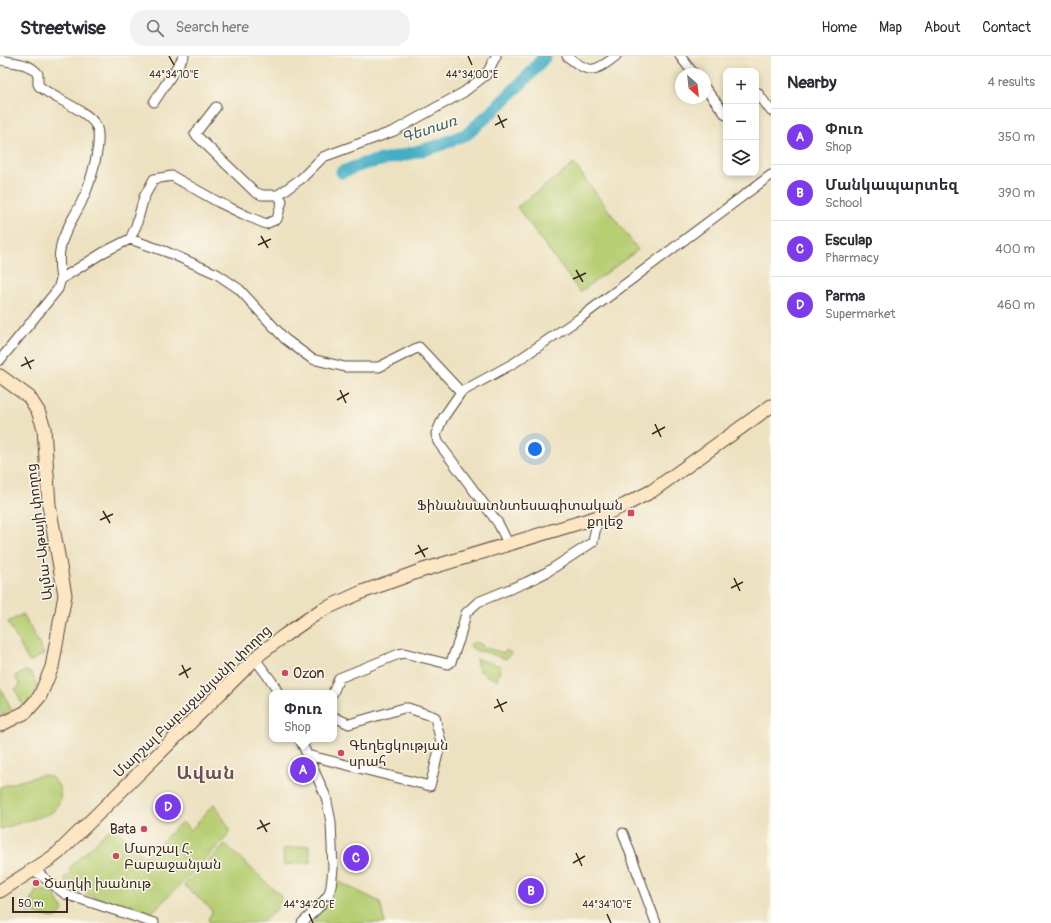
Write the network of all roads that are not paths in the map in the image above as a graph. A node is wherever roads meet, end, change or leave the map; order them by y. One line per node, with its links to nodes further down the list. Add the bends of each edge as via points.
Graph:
1 (184, 56): 10 (street)
2 (496, 56): 15 (street, via 486,75 464,92 394,132 323,158 302,178)
3 (567, 56): 4 (street, via 589,70 602,67)
4 (616, 56)
5 (680, 56): 7 (street)
6 (0, 60): 17 (street, via 32,68 38,74 39,86 90,119 97,129 97,156 88,188 61,244 58,265)
7 (689, 68)
8 (759, 95): 13 (street)
9 (711, 96): 12 (street)
10 (154, 102)
11 (216, 107): 15 (street, via 195,134 255,192 262,195)
12 (723, 111)
13 (771, 111)
14 (771, 175): 20 (street, via 580,318 514,363)
15 (278, 195): 16 (street, via 282,201 277,219 266,224 218,202 172,176 154,179 144,197)
16 (130, 239): 17 (street); 20 (street, via 217,274 239,289 285,339 312,359 345,368 379,368 419,347)
17 (61, 279): 18 (street, via 58,289)
18 (0, 360)
19 (0, 376): 28 (main road, Ալմա-Աթայի փողոց, via 29,397 44,428 49,505 65,596 52,667 40,696 26,712)
20 (461, 392): 23 (street, via 443,418 436,434 438,442 498,523)
21 (771, 406): 22 (main road, Մարշալ Բաբաջանյանի փողոց, via 652,491)
22 (598, 517): 23 (main road, Մարշալ Բաբաջանյանի փողոց); 26 (street, via 593,542 547,572 478,602 468,610 448,664 399,654 339,678)
23 (509, 545): 24 (main road, Մարշալ Բաբաջանյանի փողոց, via 420,571 362,592 320,611)
24 (256, 659): 25 (street); 32 (main road, Մարշալ Բաբաջանյանի փողոց, via 58,853)
25 (276, 690)
26 (334, 690)
27 (337, 718): 30 (street, via 349,724 404,708 435,718 442,742 430,786)
28 (0, 725)
29 (301, 742): 30 (street)
30 (307, 754): 35 (street, via 326,797 331,822 333,869 329,894)
31 (623, 833): 36 (street)
32 (34, 870): 33 (main road, Մարշալ Բաբաջանյանի փողոց); 34 (street, via 65,894)
33 (0, 891)
34 (154, 923)
35 (302, 923)
36 (656, 923)

